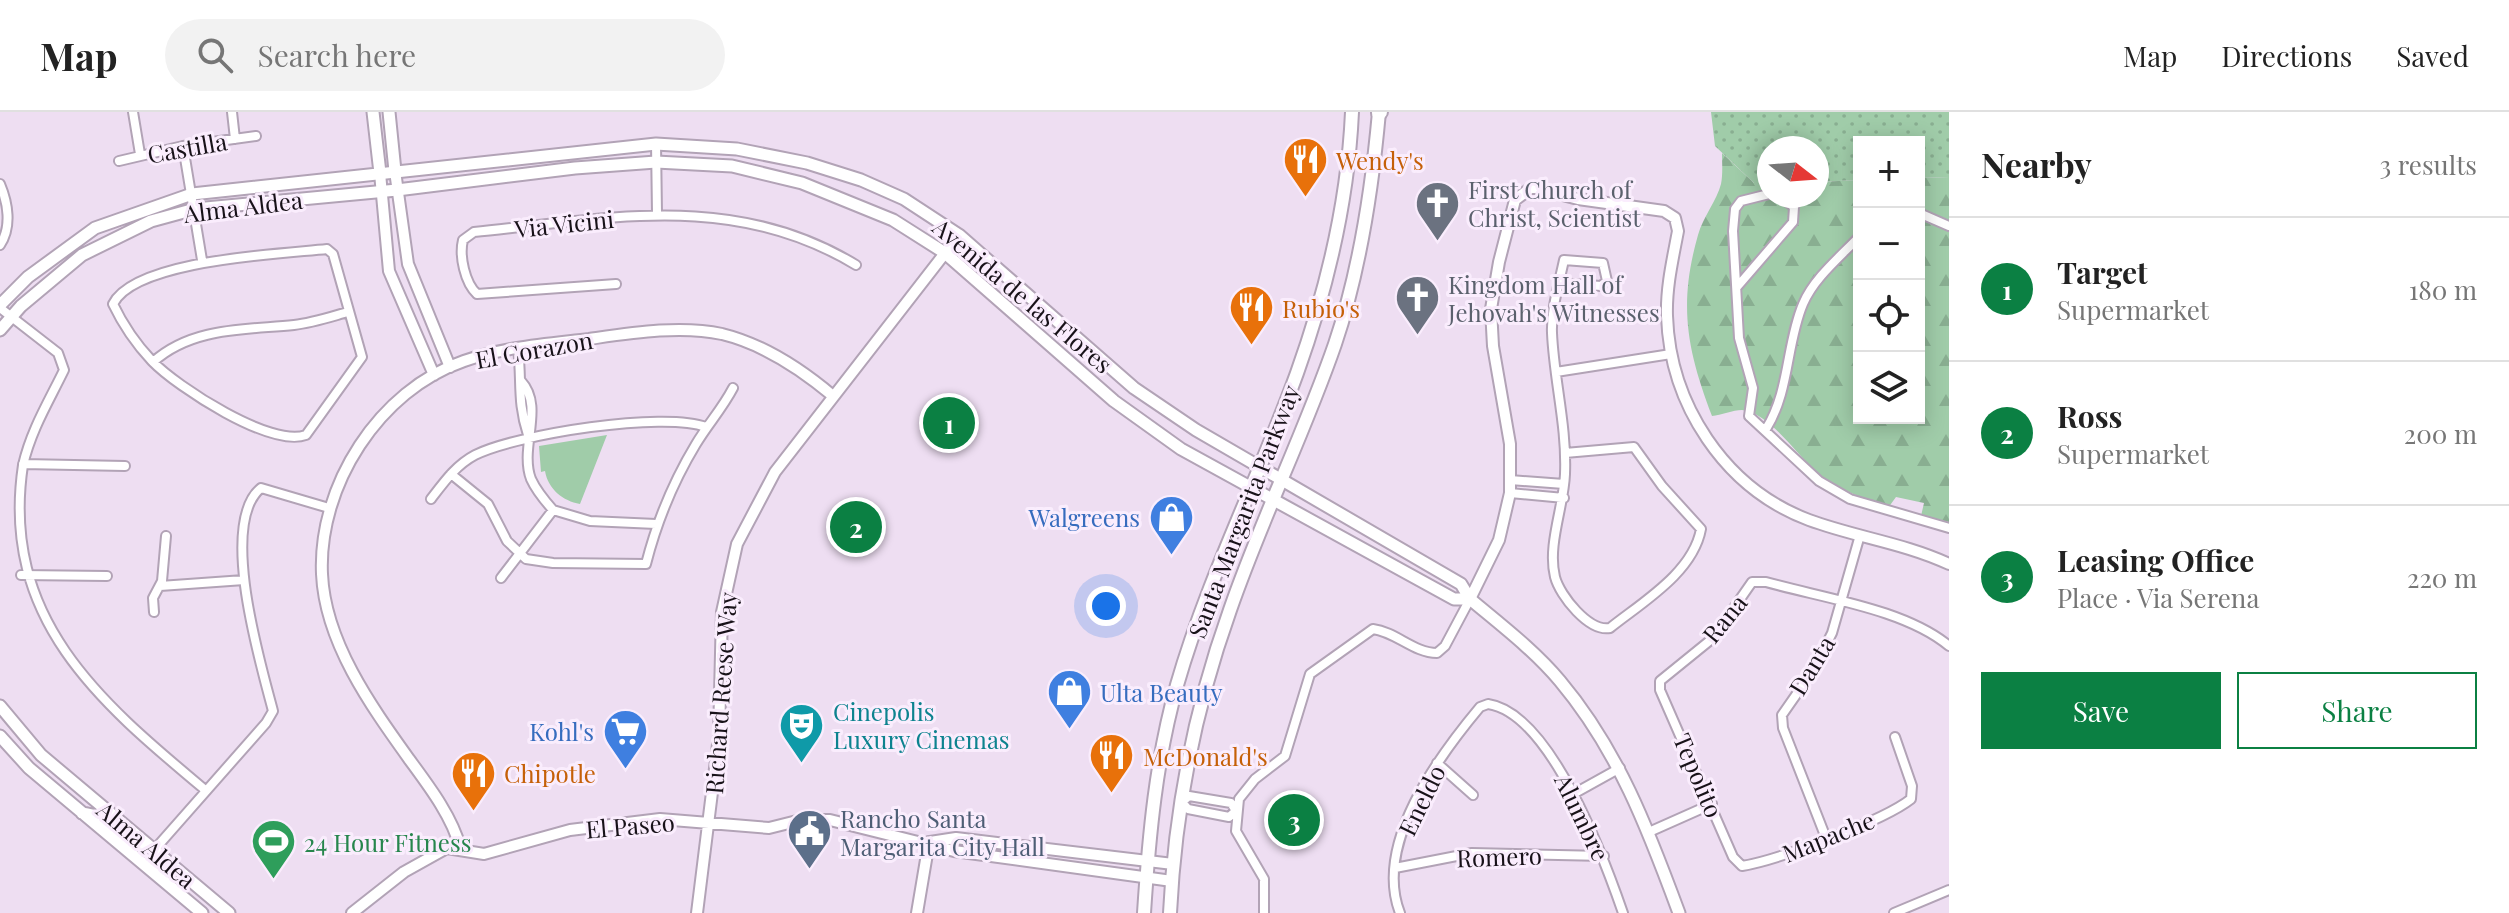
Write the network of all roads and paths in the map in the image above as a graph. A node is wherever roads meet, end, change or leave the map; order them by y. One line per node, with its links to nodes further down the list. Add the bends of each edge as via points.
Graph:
1 (133, 112): 11 (street)
2 (232, 112): 8 (street)
3 (373, 112): 15 (main road)
4 (389, 112): 14 (main road)
5 (1352, 112): 53 (main road, Santa Margarita Parkway, via 1350,158 1322,297)
6 (1379, 112): 55 (main road, Santa Margarita Parkway, via 1367,209 1346,304)
7 (256, 136): 8 (street, Castilla)
8 (235, 139): 10 (street, Castilla)
9 (656, 144): 13 (street); 14 (main road, Avenida de las Flores); 26 (main road, Avenida de las Flores, via 737,149 807,163 904,199)
10 (183, 146): 11 (street, Castilla); 19 (street)
11 (140, 154): 12 (street, Castilla)
12 (119, 161)
13 (656, 162): 17 (main road, Avenida de las Flores); 23 (street); 29 (main road, Avenida de las Flores, via 732,166 802,183 893,220)
14 (395, 171): 15 (main road, Avenida de las Flores); 17 (street)
15 (380, 173): 18 (street); 19 (main road, Alma Aldea)
16 (0, 184): 28 (street, via 7,215)
17 (397, 190): 18 (main road, Avenida de las Flores); 42 (street, via 408,264)
18 (381, 191): 22 (main road, Alma Aldea); 44 (street, via 389,271)
19 (192, 194): 22 (street); 35 (main road, Alma Aldea, via 95,228 28,277)
20 (1757, 195): 34 (street, via 1735,209)
21 (1794, 208): 34 (street, via 1793,222)
22 (195, 209): 30 (street); 37 (main road, Alma Aldea, via 151,221 82,255)
23 (657, 213): 31 (street, Via Vicini, via 757,225); 33 (street, Via Vicini, via 474,232 463,240 470,287 477,294)
24 (1925, 216): 25 (street)
25 (1949, 226)
26 (959, 235): 29 (street, Richard Reese Way); 53 (main road, Avenida de las Flores, via 1134,388)
27 (1853, 244): 48 (street, via 1804,302 1783,387)
28 (0, 245)
29 (945, 253): 46 (street, Richard Reese Way); 58 (main road, Avenida de las Flores, via 1114,401 1181,449)
30 (202, 260): 36 (street, via 327,249 333,254); 41 (street, via 123,290 113,304)
31 (856, 265)
32 (1559, 283): 32 (street, via 1601,286 1607,281 1607,268 1603,263 1564,260); 43 (street, via 1552,331)
33 (616, 284)
34 (1737, 287): 48 (street, via 1739,338 1753,388 1749,416)
35 (0, 306): 37 (street)
36 (348, 312): 41 (street, via 298,324 216,332 185,340); 41 (street, via 362,357 306,435 292,438 246,422)
37 (11, 316): 38 (main road, Alma Aldea); 51 (street, via 58,353 64,370 39,416)
38 (0, 330)
39 (518, 348): 42 (street, El Corazon); 46 (street, El Corazon, via 632,334 722,334 807,374); 49 (street, via 517,394)
40 (1671, 354): 43 (street); 56 (street, via 1667,312 1678,231 1673,215 1532,187 1522,192 1512,209 1491,309); 67 (street, via 1690,411 1736,474 1785,509)
41 (153, 362)
42 (450, 367): 44 (street, El Corazon)
43 (1556, 372): 50 (street)
44 (434, 375): 63 (street, El Corazon, via 398,400 358,446)
45 (733, 388): 47 (street)
46 (833, 396): 94 (street, Richard Reese Way, via 775,472 737,544 722,612 719,736)
47 (706, 427): 49 (street, via 678,420); 65 (street)
48 (1766, 429): 66 (street, via 1819,481 1850,499)
49 (528, 436): 54 (street, via 474,456); 64 (street, via 531,478)
50 (1565, 453): 57 (street); 60 (street, via 1634,447 1698,523 1700,536 1668,582 1610,628 1601,629 1566,597 1554,574)
51 (23, 464): 52 (street); 71 (street)
52 (125, 466)
53 (1259, 466): 55 (main road, Avenida de las Flores); 58 (main road, Santa Margarita Parkway)
54 (451, 474): 61 (street); 69 (street, via 488,504)
55 (1281, 479): 62 (main road, Santa Margarita Parkway); 76 (main road, Avenida de las Flores, via 1461,584)
56 (1510, 480): 57 (street); 59 (street)
57 (1564, 484): 60 (street)
58 (1251, 488): 62 (main road, Avenida de las Flores); 101 (main road, Santa Margarita Parkway, via 1178,684 1162,749)
59 (1510, 493): 60 (street); 76 (street, via 1499,540)
60 (1564, 498)
61 (431, 499)
62 (1272, 499): 76 (main road, Avenida de las Flores, via 1454,599); 90 (main road, Santa Margarita Parkway, via 1204,691)
63 (329, 508): 74 (street, via 274,490 261,488 255,493 245,526); 98 (street, El Corazon, via 322,573 328,613 342,651 427,784)
64 (553, 510): 65 (street, via 590,521); 69 (street)
65 (656, 524): 69 (street, via 646,564 544,562)
66 (1949, 528)
67 (1860, 535): 70 (street); 77 (street, Danta)
68 (166, 536): 75 (street)
69 (519, 554): 73 (street)
70 (1949, 564)
71 (21, 575): 72 (street); 87 (street, via 28,600 61,655 131,728)
72 (107, 576)
73 (501, 578)
74 (244, 580): 75 (street); 87 (street, via 273,711)
75 (160, 586): 78 (street, via 153,598)
76 (1470, 599): 86 (main road, Avenida de las Flores, via 1559,679); 92 (street, via 1437,653 1373,629 1314,670 1304,686 1285,756 1249,784)
77 (1842, 603): 79 (street, via 1917,626); 80 (street, Rana, via 1752,582 1713,638); 96 (street, Danta, via 1812,672 1782,715)
78 (154, 612)
79 (1949, 646)
80 (1660, 681): 91 (street, Tepolito)
81 (1488, 704): 85 (street, Eneldo, via 1480,707); 88 (street, Alumbre, via 1516,719 1537,739)
82 (0, 706): 99 (main road, Alma Aldea, via 41,755)
83 (0, 736): 93 (main road, Alma Aldea)
84 (1895, 737): 96 (street, Mapache, via 1912,786 1911,799)
85 (1437, 763): 89 (street); 104 (street, Eneldo, via 1401,832)
86 (1620, 768): 88 (street); 95 (main road, Avenida de las Flores)
87 (204, 789): 99 (street)
88 (1575, 793): 100 (street, Alumbre)
89 (1473, 795)
90 (1182, 802): 92 (street, via 1188,809 1229,817); 102 (main road, Santa Margarita Parkway)
91 (1712, 804): 95 (street); 103 (street, Tepolito, via 1733,857)
92 (1236, 811): 115 (street, via 1236,831 1266,885)
93 (82, 813): 99 (main road, via 95,814 133,842); 108 (main road, Alma Aldea)
94 (710, 821): 97 (street, El Paseo, via 769,828 816,819); 98 (street, El Paseo, via 660,819 570,830 484,854); 111 (street, Richard Reese Way)
95 (1649, 832): 118 (main road, Avenida de las Flores)
96 (1826, 838): 103 (street, Mapache)
97 (929, 842): 101 (street, El Paseo, via 956,838); 105 (street, El Paseo, via 954,851); 112 (street)
98 (460, 847): 110 (street, El Paseo, via 447,848 404,872)
99 (155, 849): 109 (main road, Alma Aldea)
100 (1604, 856): 104 (street, Romero, via 1472,853); 117 (street, Alumbre)
101 (1148, 863): 102 (street, El Paseo); 105 (main road, Santa Margarita Parkway)
102 (1173, 864): 106 (main road, Santa Margarita Parkway)
103 (1742, 866)
104 (1395, 868): 116 (street, Eneldo)
105 (1146, 877): 106 (street, El Paseo); 113 (main road, Santa Margarita Parkway)
106 (1172, 881): 114 (main road, Santa Margarita Parkway)
107 (1949, 890): 119 (street)
108 (202, 913)
109 (229, 913)
110 (352, 913)
111 (697, 913)
112 (917, 913)
113 (1144, 913)
114 (1170, 913)
115 (1264, 913)
116 (1400, 913)
117 (1623, 913)
118 (1679, 913)
119 (1894, 913)

